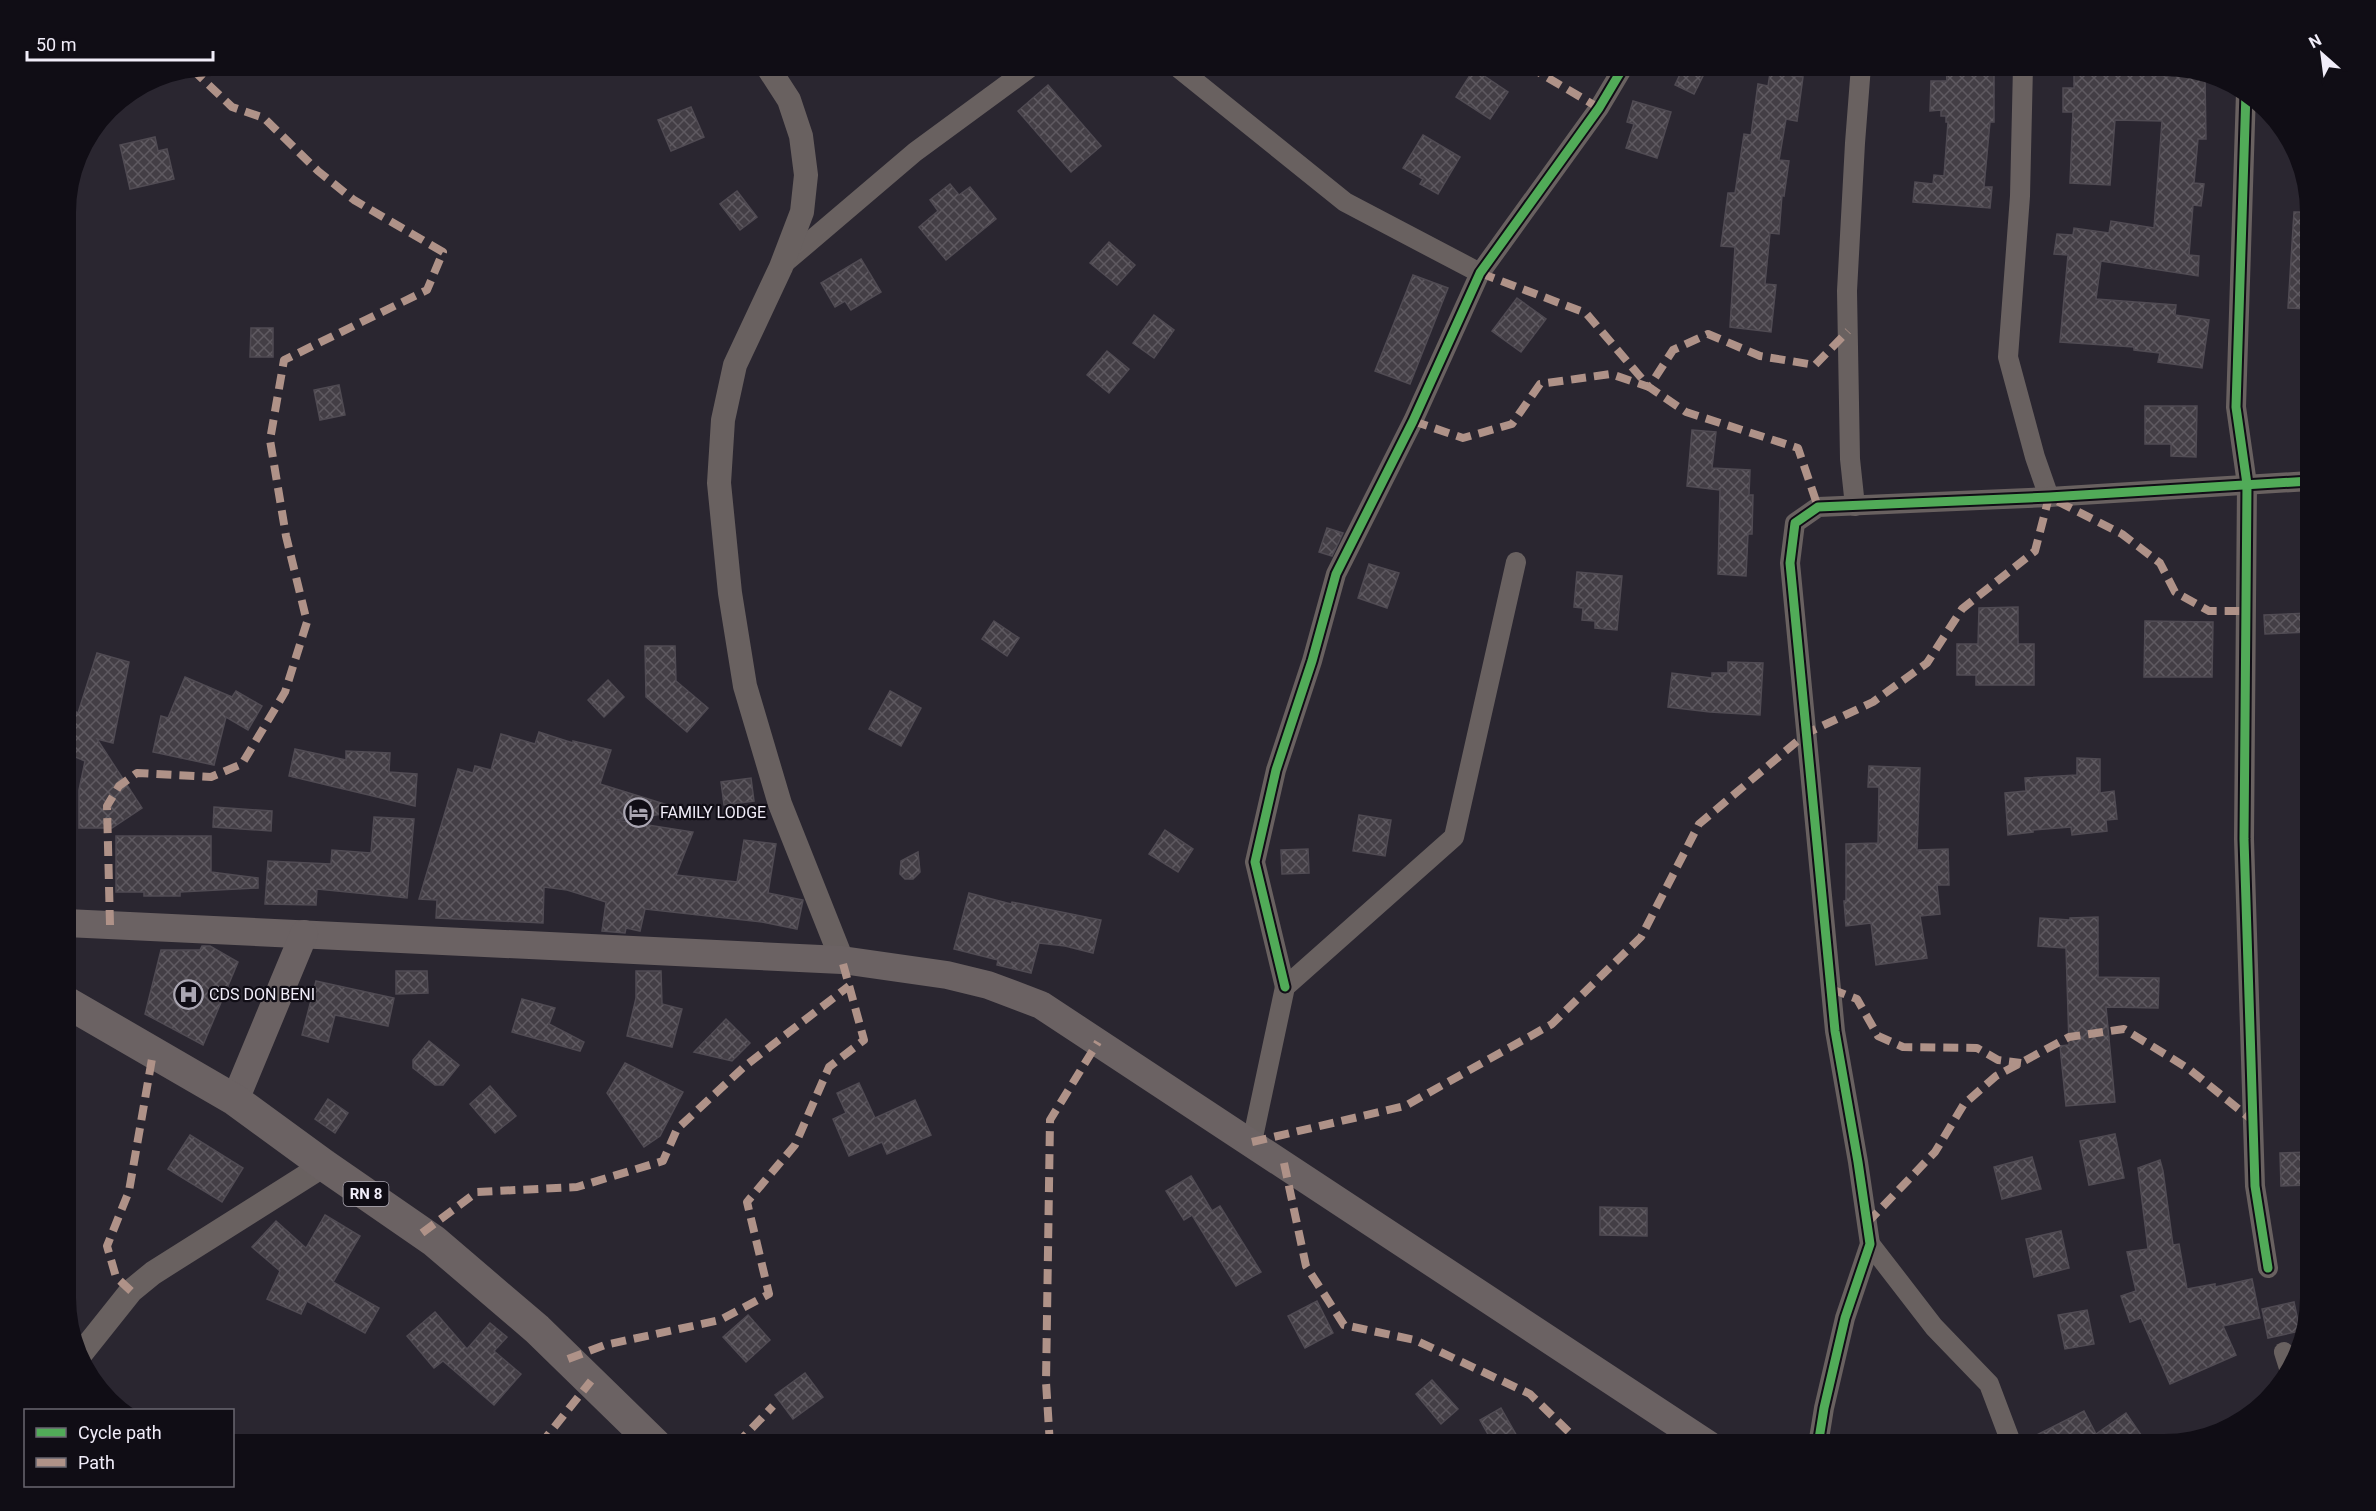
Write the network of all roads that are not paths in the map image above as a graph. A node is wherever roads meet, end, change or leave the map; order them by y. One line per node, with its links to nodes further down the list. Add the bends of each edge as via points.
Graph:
1 (774, 77): 8 (street, via 789,100 801,136 806,175 802,212)
2 (1017, 77): 8 (street, via 915,152)
3 (1190, 77): 9 (street, via 1345,202)
4 (1617, 77): 9 (street)
5 (1860, 77): 13 (street, via 1847,291 1850,459)
6 (2023, 77): 12 (street, via 2020,196 2008,357)
7 (2246, 105): 11 (street, via 2236,406)
8 (781, 267): 17 (street, via 735,365 723,420 719,483 730,593 745,686 780,804)
9 (1480, 273): 18 (street, via 1413,421 1336,574 1276,770 1255,862)
10 (2300, 481): 11 (street)
11 (2247, 484): 12 (street); 24 (street, via 2244,839 2254,1186)
12 (2049, 497): 13 (street)
13 (1855, 506): 23 (street, via 1818,507 1795,523 1790,563 1835,1032)
14 (1516, 562): 18 (street, via 1455,837)
15 (77, 924): 16 (main road)
16 (304, 934): 17 (main road); 20 (main road)
17 (842, 960): 21 (main road, via 947,975 1041,1005)
18 (1285, 987): 21 (street)
19 (77, 1008): 20 (main road, RN 8)
20 (235, 1100): 22 (main road, RN 8)
21 (1252, 1142): 27 (main road)
22 (324, 1165): 25 (street, via 153,1273 131,1291); 26 (main road, RN 8, via 434,1241 537,1329)
23 (1870, 1244): 28 (street, via 1845,1318); 29 (street, via 1934,1327 1989,1384)
24 (2268, 1268)
25 (86, 1348)
26 (645, 1434)
27 (1692, 1434)
28 (1820, 1434)
29 (2008, 1434)

